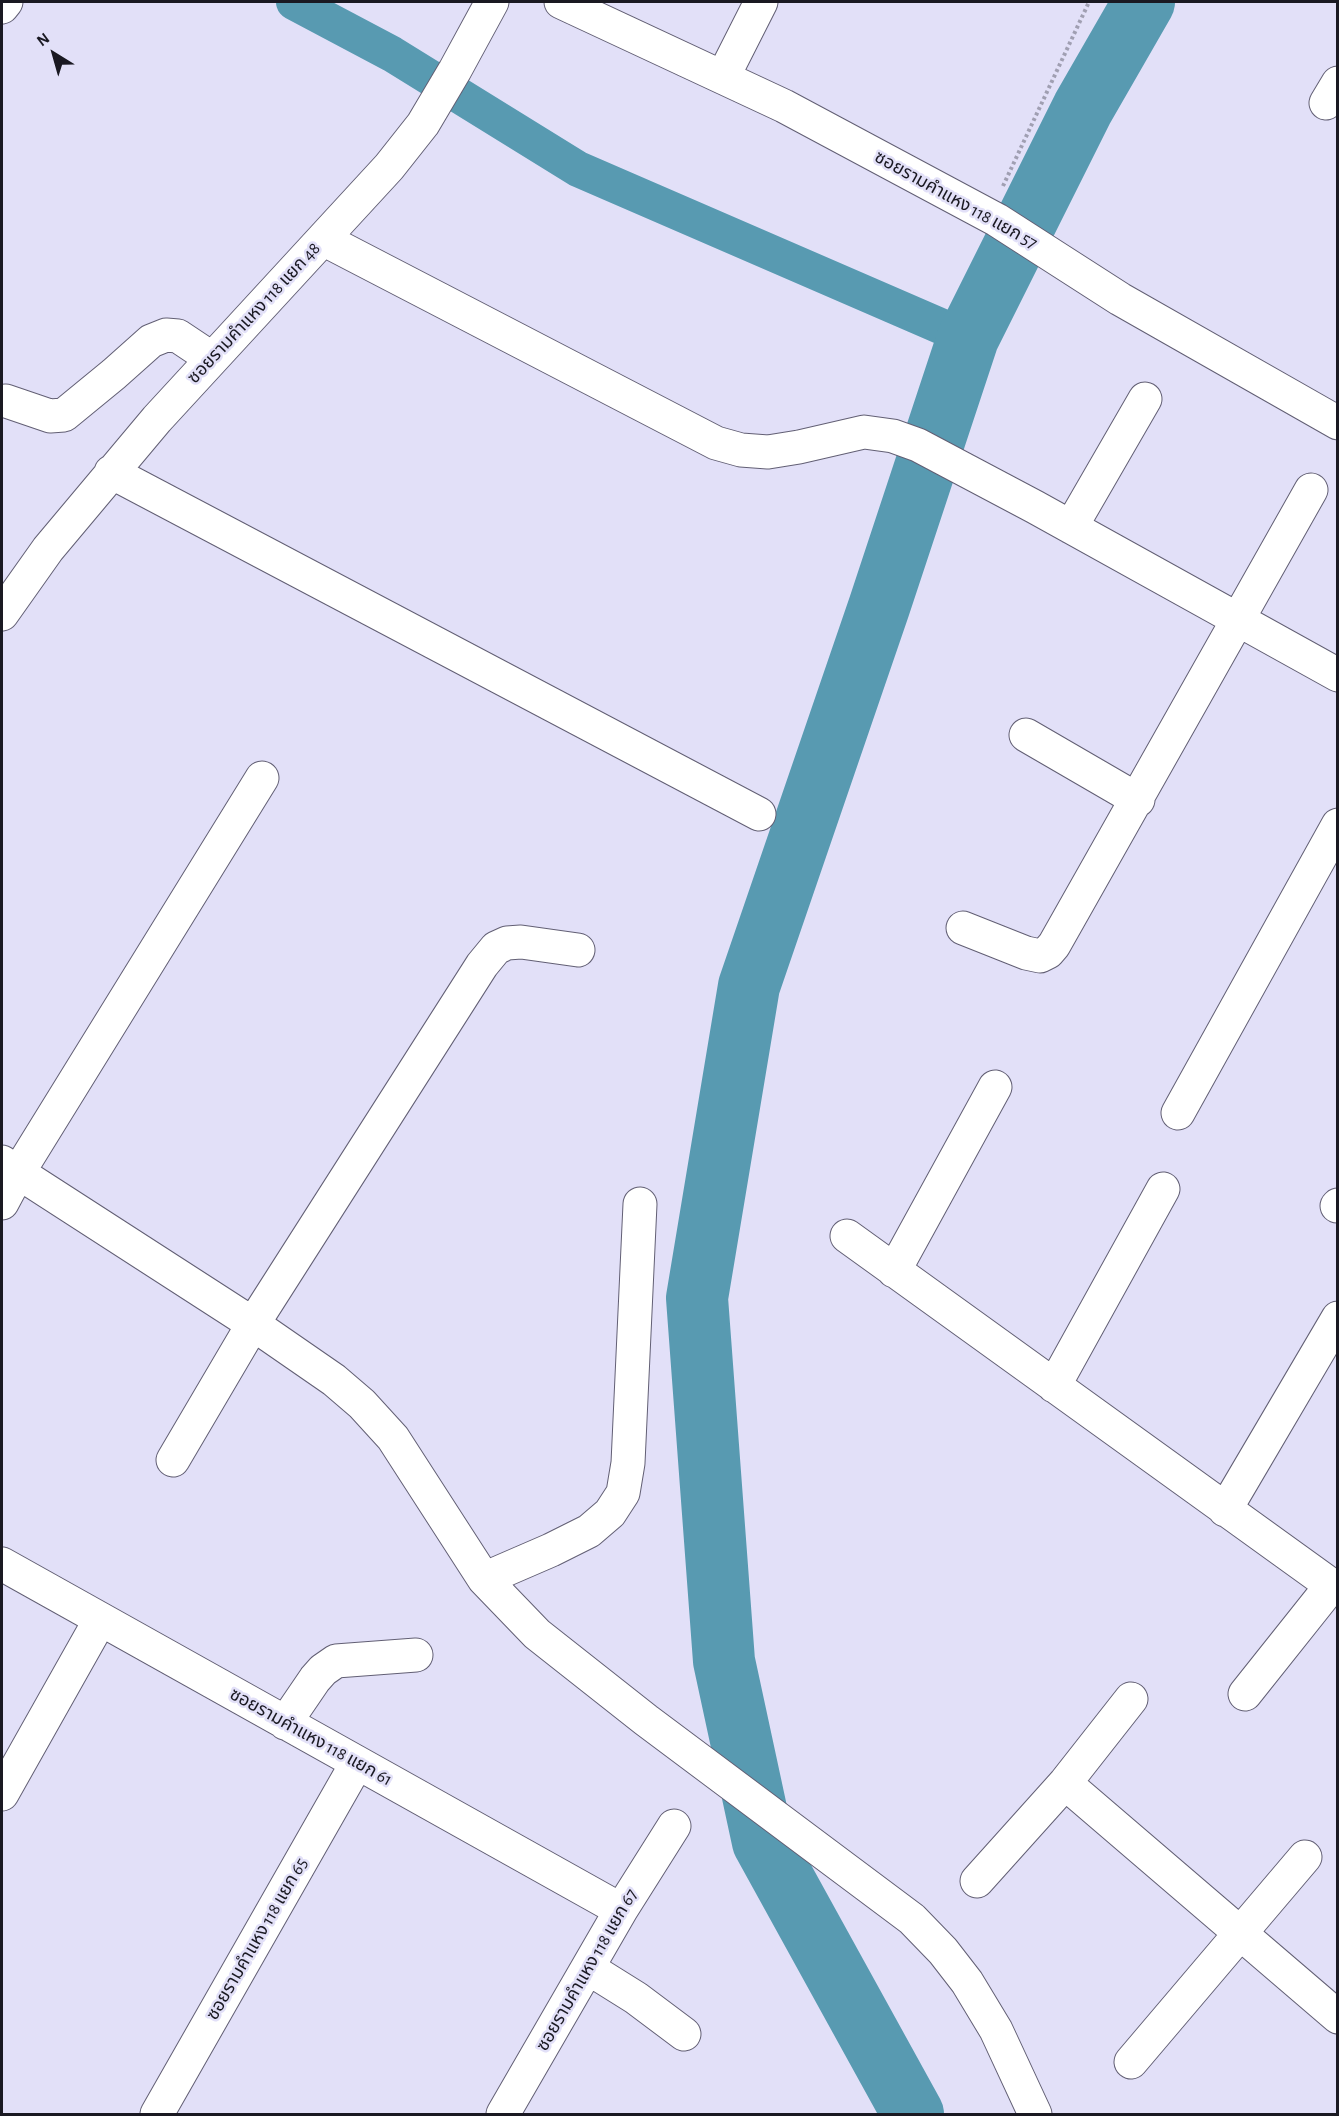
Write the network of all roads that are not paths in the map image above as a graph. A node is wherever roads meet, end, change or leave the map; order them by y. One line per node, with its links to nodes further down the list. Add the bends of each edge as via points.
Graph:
1 (6, 2): 5 (street)
2 (492, 2): 7 (street, ซอยรามคำแหง 118 แยก 48, via 423,124)
3 (561, 2): 6 (street, ซอยรามคำแหง 118 แยก 57)
4 (760, 2): 6 (street)
5 (2, 8)
6 (723, 77): 11 (street, ซอยรามคำแหง 118 แยก 57, via 993,218 1120,299)
7 (323, 239): 8 (street, ซอยรามคำแหง 118 แยก 48); 14 (street, via 716,443 768,452 864,432 893,436 918,445)
8 (211, 358): 10 (street, via 178,336 166,335 151,341 64,415 50,416); 12 (street, ซอยรามคำแหง 118 แยก 48)
9 (1145, 399): 14 (street)
10 (6, 401)
11 (1338, 423)
12 (111, 472): 15 (street, ซอยรามคำแหง 118 แยก 48, via 48,549); 21 (street)
13 (1311, 490): 16 (street)
14 (1071, 527): 16 (street)
15 (2, 614)
16 (1236, 620): 17 (street); 20 (street)
17 (1338, 675)
18 (1026, 735): 20 (street)
19 (262, 778): 27 (street)
20 (1137, 800): 23 (street, via 1048,952 1040,956 1026,953)
21 (759, 814)
22 (1338, 825): 26 (street)
23 (963, 928)
24 (578, 950): 34 (street, via 521,942 496,948)
25 (995, 1087): 32 (street)
26 (1178, 1113)
27 (10, 1168): 29 (street); 34 (street)
28 (1163, 1189): 35 (street)
29 (2, 1203)
30 (640, 1204): 39 (street, via 628,1463 623,1493 610,1513 589,1531)
31 (846, 1236): 32 (street)
32 (894, 1271): 35 (street)
33 (1338, 1318): 37 (street)
34 (254, 1324): 36 (street); 39 (street, via 334,1380 393,1438)
35 (1054, 1386): 37 (street)
36 (173, 1460)
37 (1225, 1510): 40 (street)
38 (2, 1564): 41 (street, ซอยรามคำแหง 118 แยก 61)
39 (483, 1579): 60 (street, via 537,1634 912,1919 967,1982 996,2030)
40 (1334, 1588): 43 (street)
41 (100, 1620): 45 (street, ซอยรามคำแหง 118 แยก 61); 48 (street)
42 (416, 1655): 45 (street, via 336,1661 315,1679)
43 (1245, 1694)
44 (1131, 1699): 47 (street)
45 (285, 1723): 46 (street, ซอยรามคำแหง 118 แยก 61)
46 (357, 1763): 52 (street, ซอยรามคำแหง 118 แยก 61); 58 (street, ซอยรามคำแหง 118 แยก 65)
47 (1065, 1783): 51 (street); 53 (street)
48 (2, 1794)
49 (674, 1826): 52 (street, ซอยรามคำแหง 118 แยก 67)
50 (1305, 1857): 53 (street)
51 (977, 1881)
52 (621, 1910): 54 (street, ซอยรามคำแหง 118 แยก 67)
53 (1240, 1933): 55 (street); 57 (street)
54 (588, 1968): 56 (street); 59 (street, ซอยรามคำแหง 118 แยก 67)
55 (1338, 2017)
56 (684, 2034)
57 (1131, 2062)
58 (157, 2115)
59 (503, 2115)
60 (1035, 2115)

